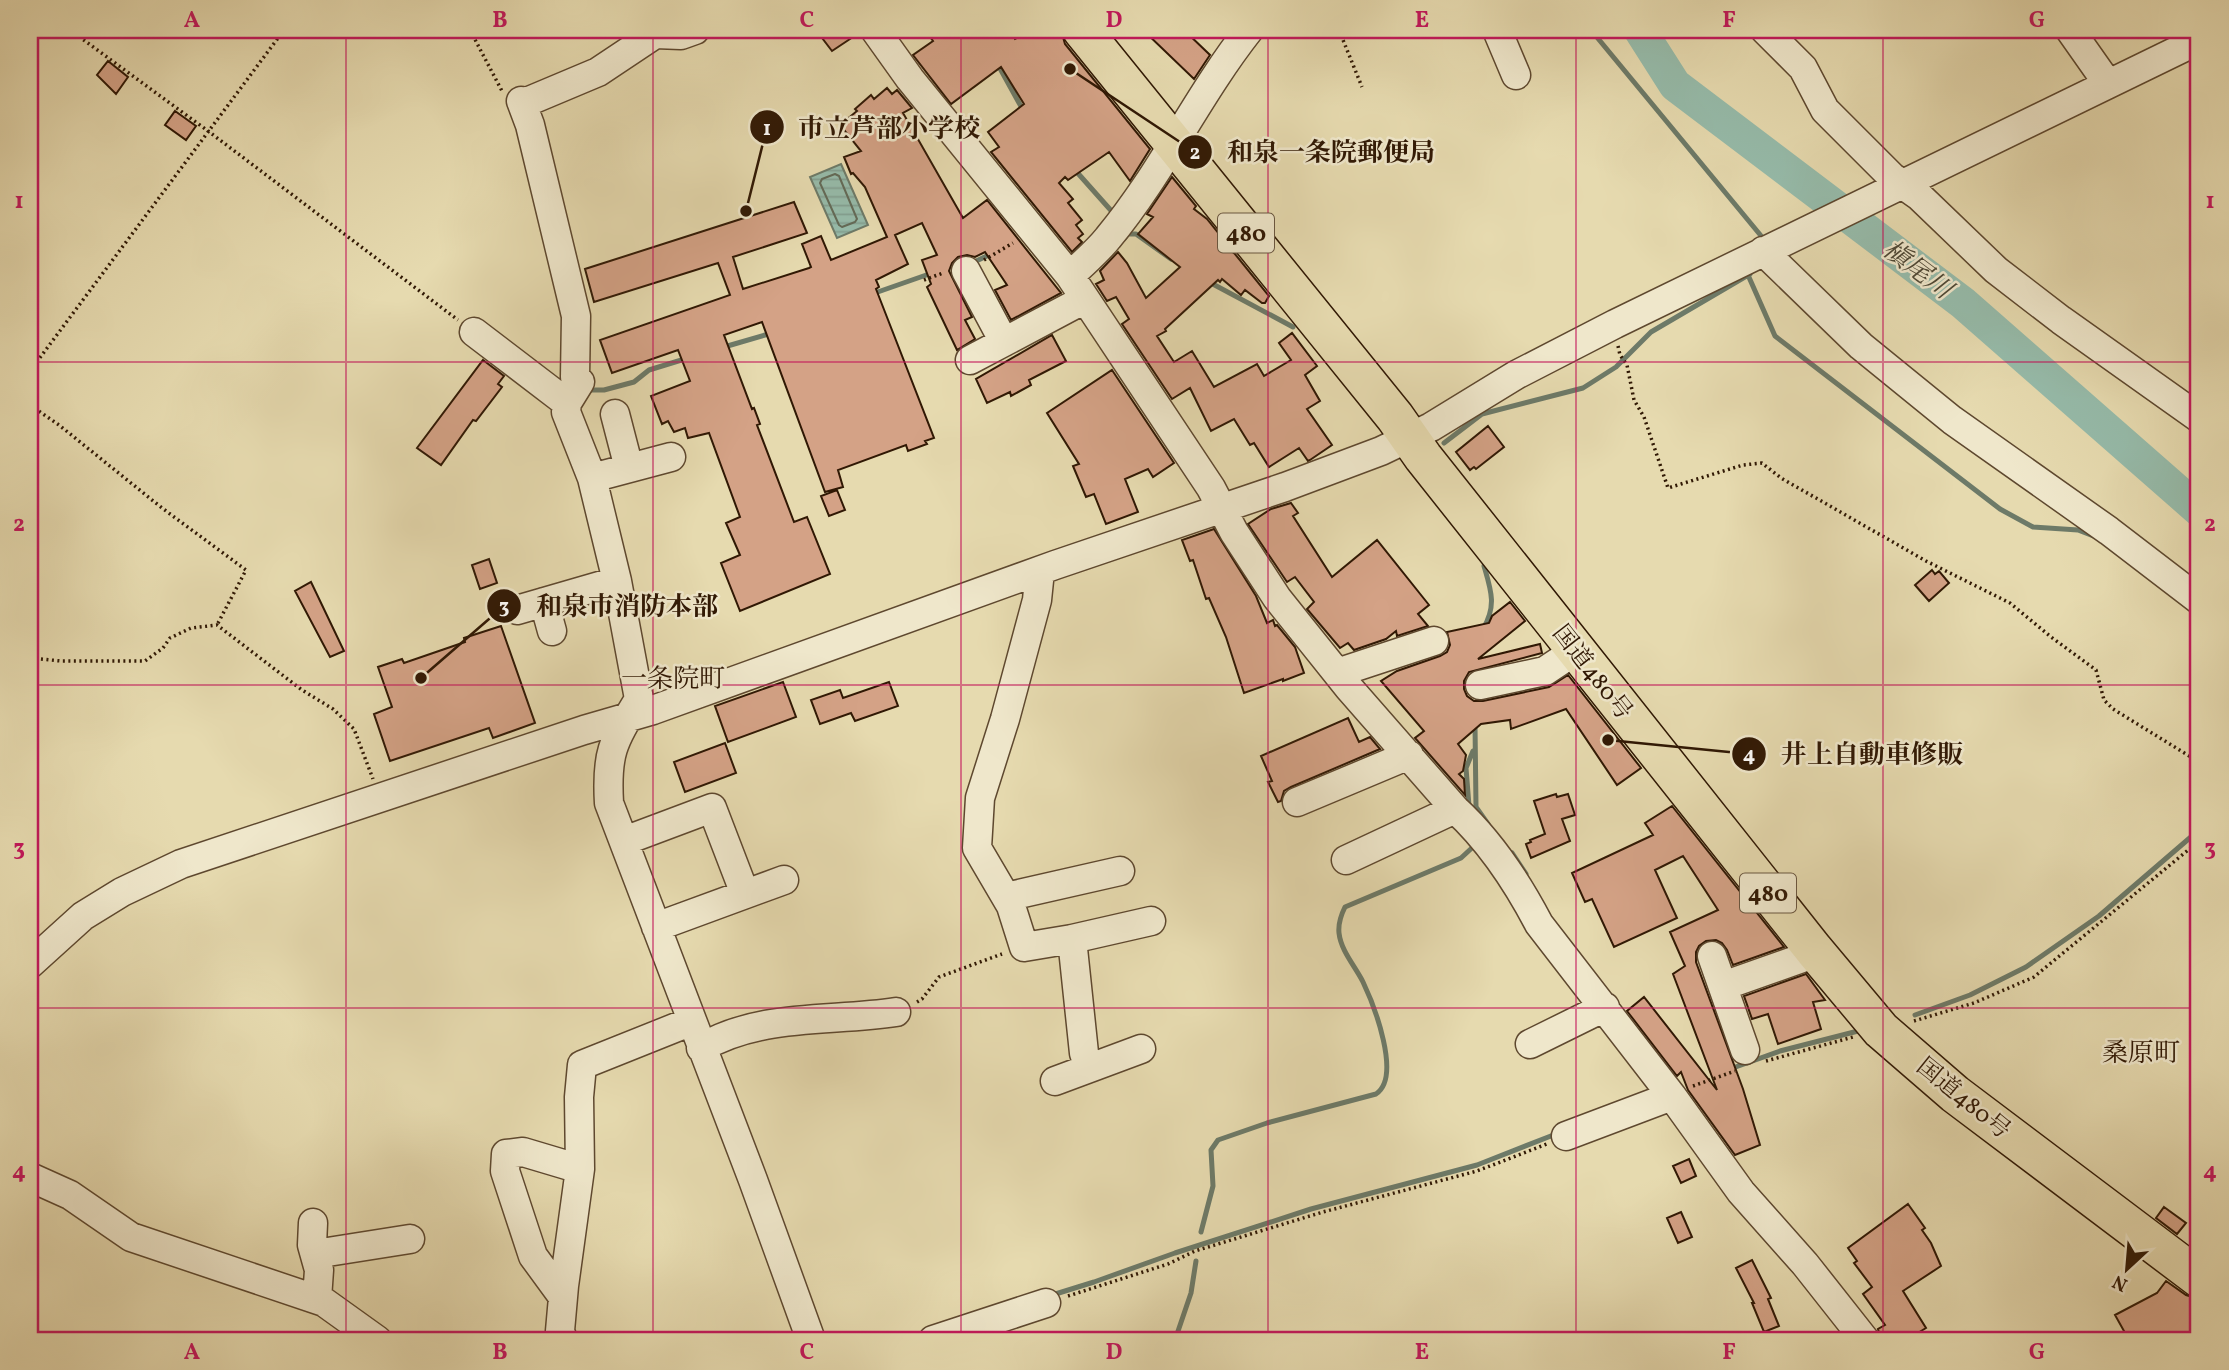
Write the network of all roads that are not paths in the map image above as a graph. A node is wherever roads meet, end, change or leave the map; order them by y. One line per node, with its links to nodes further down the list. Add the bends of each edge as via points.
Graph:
1 (695, 30): 20 (street, via 681,35 655,34 598,72 525,101 576,316 575,377 580,383)
2 (875, 30): 15 (street)
3 (1082, 30): 11 (highway, 国道480号 / 480)
4 (1249, 30): 11 (street)
5 (1497, 30): 9 (street)
6 (1765, 30): 12 (street, via 1803,68 1825,110)
7 (2070, 30): 10 (street)
8 (2199, 40): 10 (street)
9 (1516, 75)
10 (2108, 85): 12 (street)
11 (1174, 144): 15 (street, via 1107,240); 23 (highway, 国道480号 / 480)
12 (1899, 185): 13 (street); 22 (street, via 1919,196 1996,270)
13 (1771, 247): 23 (street, via 1516,376); 28 (street, via 1861,346 1952,421)
14 (966, 271): 18 (street)
15 (1070, 275): 16 (street)
16 (1085, 299): 18 (street); 25 (street)
17 (474, 332): 20 (street)
18 (1004, 342): 19 (street)
19 (970, 360)
20 (567, 403): 24 (street, via 566,412)
21 (615, 414): 24 (street, via 648,468)
22 (2199, 418)
23 (1409, 437): 25 (street); 33 (highway, 国道480号 / 480)
24 (592, 478): 27 (street)
25 (1221, 508): 26 (street); 34 (street, via 1277,598)
26 (1040, 571): 36 (street); 45 (street, via 1037,600 980,798 977,848)
27 (617, 581): 29 (street); 36 (street, via 639,699)
28 (2199, 600)
29 (544, 602): 30 (street); 31 (street)
30 (517, 610)
31 (552, 631)
32 (1434, 640): 34 (street)
33 (1575, 651): 35 (street, via 1545,671); 49 (highway, 国道480号 / 480)
34 (1337, 673): 37 (street)
35 (1480, 685)
36 (627, 718): 40 (street, via 613,742 607,772 610,803); 51 (street, via 169,870 83,916)
37 (1409, 755): 38 (street); 39 (street)
38 (1297, 802)
39 (1455, 809): 41 (street, via 1402,825); 53 (street, via 1474,826 1522,892 1539,924)
40 (624, 841): 44 (street, via 712,808); 47 (street)
41 (1346, 860)
42 (1119, 871): 45 (street, via 1078,872)
43 (784, 880): 44 (street)
44 (746, 894): 47 (street)
45 (1006, 898): 48 (street, via 1024,947)
46 (1151, 921): 48 (street)
47 (656, 926): 55 (street)
48 (1072, 939): 60 (street, via 1067,978 1073,1034)
49 (1814, 950): 52 (street); 69 (highway, 国道480号 / 480, via 1881,1030 1955,1094)
50 (1712, 956): 52 (street)
51 (30, 964)
52 (1723, 986): 59 (street)
53 (1605, 1007): 56 (street); 62 (street)
54 (896, 1012): 57 (street, via 755,1027 719,1037)
55 (692, 1021): 57 (street); 64 (street, via 582,1065)
56 (1540, 1031)
57 (701, 1048): 75 (street)
58 (1141, 1049): 60 (street)
59 (1747, 1061)
60 (1090, 1068): 61 (street)
61 (1055, 1081)
62 (1672, 1096): 63 (street); 77 (street, via 1741,1192)
63 (1566, 1136)
64 (580, 1169): 70 (street); 70 (street, via 523,1152 506,1154 505,1171 533,1256)
65 (30, 1177): 71 (street, via 70,1195 131,1237)
66 (313, 1223): 68 (street)
67 (410, 1239): 68 (street, via 372,1237)
68 (315, 1254): 71 (street)
69 (2199, 1278)
70 (563, 1297): 74 (street)
71 (317, 1300): 73 (street)
72 (1046, 1303): 76 (street)
73 (377, 1340)
74 (563, 1340)
75 (811, 1340)
76 (933, 1340)
77 (1865, 1340)

